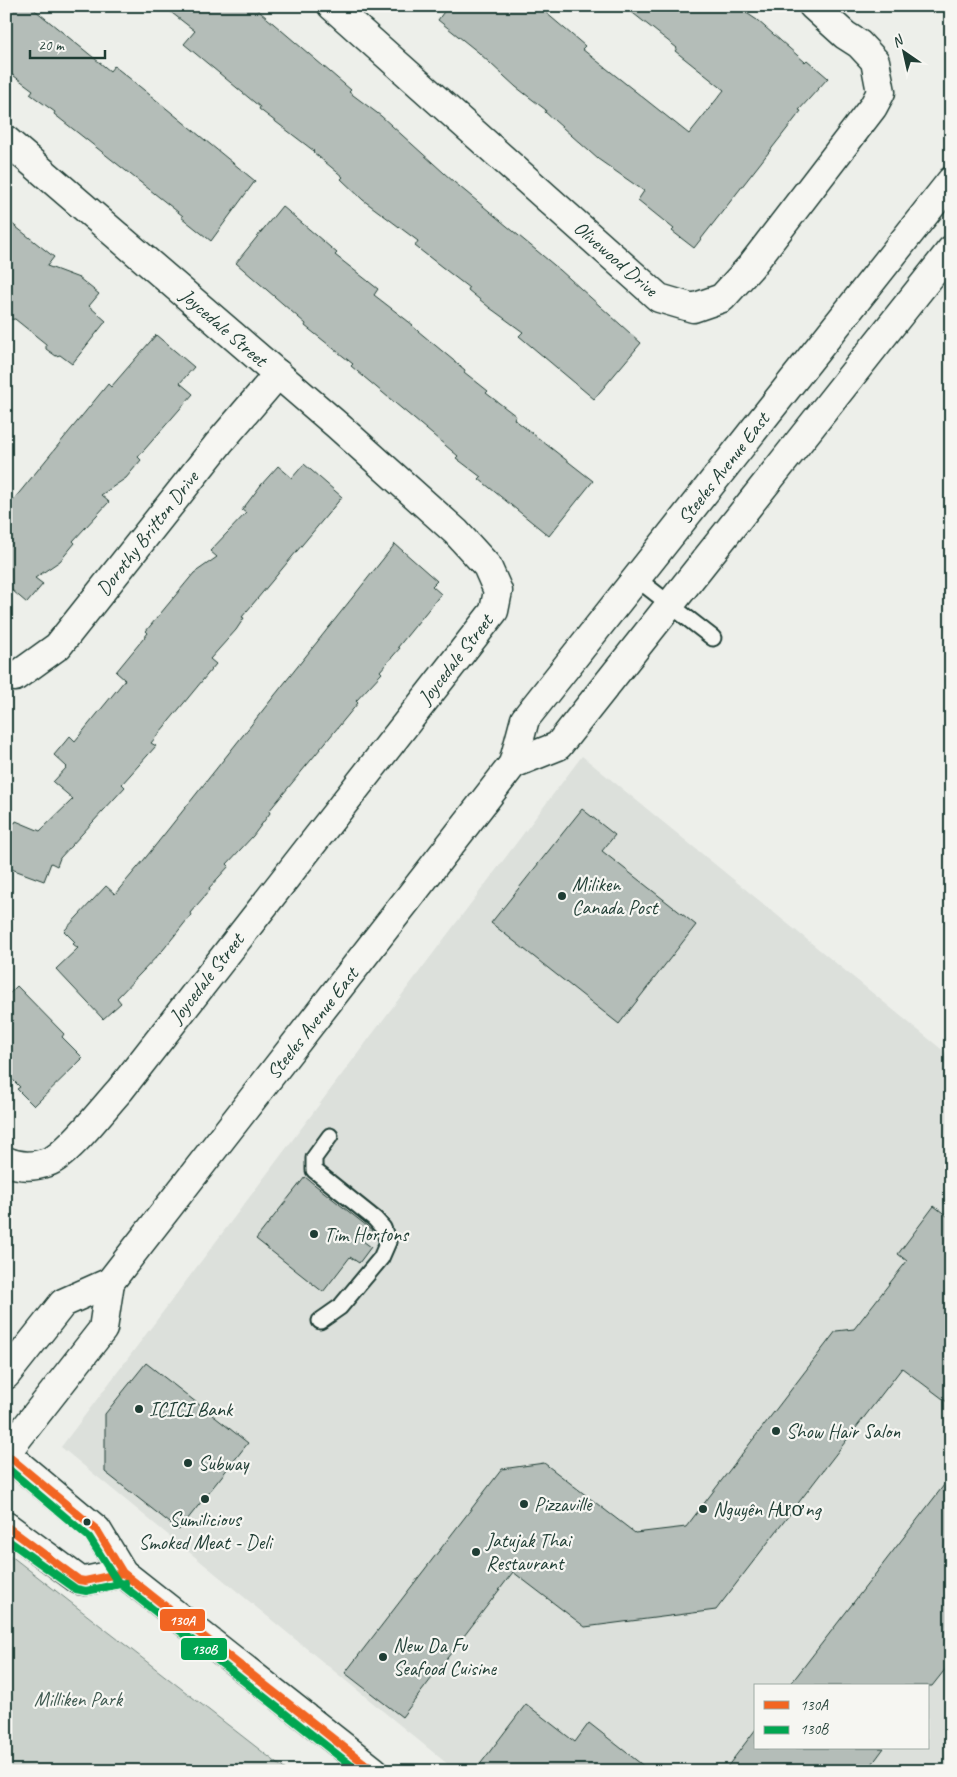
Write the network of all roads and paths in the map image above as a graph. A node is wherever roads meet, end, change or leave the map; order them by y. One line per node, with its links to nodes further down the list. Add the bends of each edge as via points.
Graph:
1 (332, 6): 2 (main road, Olivewood Drive, via 659,298 693,308 722,298 751,266 873,107 881,92 875,61)
2 (813, 6)
3 (6, 140): 6 (main road, Joycedale Street)
4 (951, 181): 7 (main road, Steeles Avenue East)
5 (951, 250): 8 (main road)
6 (278, 374): 10 (main road, Dorothy Britton Drive, via 58,646 16,677); 13 (main road, Joycedale Street, via 372,456 487,566 498,591 494,611 120,1090 50,1162 16,1166)
7 (636, 578): 8 (lane); 11 (main road, Steeles Avenue East, via 525,719)
8 (670, 605): 9 (lane); 11 (main road, via 558,746)
9 (712, 638)
10 (6, 674)
11 (513, 764): 14 (main road, Steeles Avenue East)
12 (330, 1136): 15 (lane, via 314,1158 314,1170 375,1219 383,1228 388,1242 381,1258 340,1307)
13 (6, 1161)
14 (110, 1282): 16 (main road, Steeles Avenue East, via 63,1303); 17 (main road, Steeles Avenue East, via 103,1329)
15 (320, 1321)
16 (6, 1375)
17 (6, 1454): 19 (main road, via 97,1530)
18 (6, 1526): 19 (main road, via 80,1580)
19 (123, 1573): 20 (main road)
20 (374, 1771)

